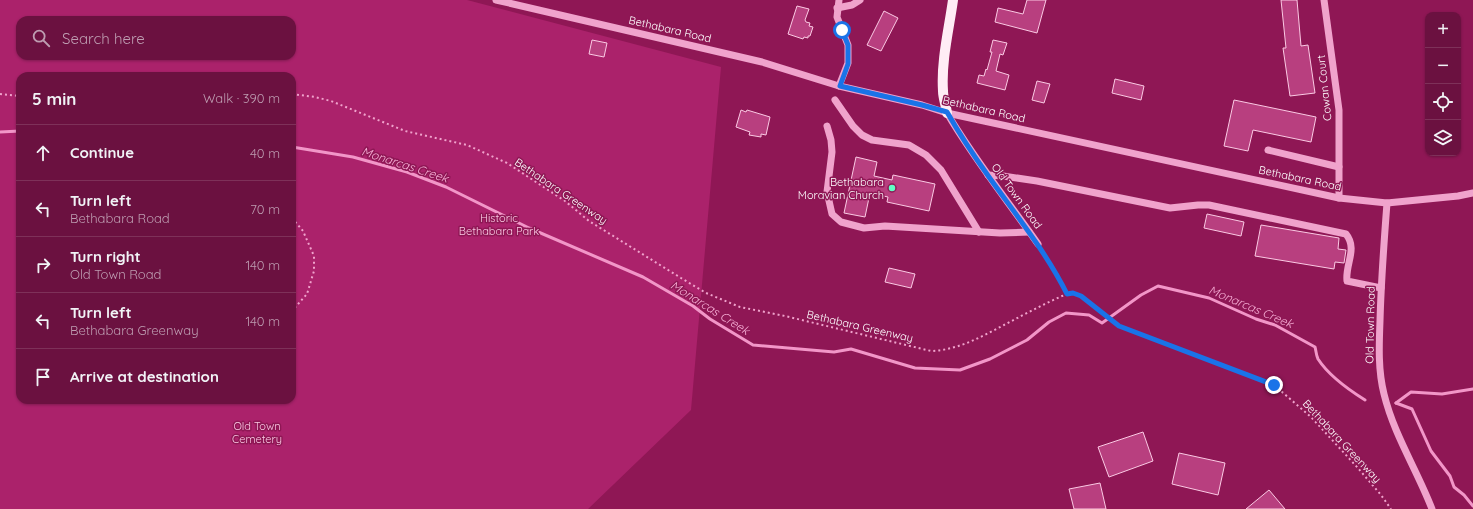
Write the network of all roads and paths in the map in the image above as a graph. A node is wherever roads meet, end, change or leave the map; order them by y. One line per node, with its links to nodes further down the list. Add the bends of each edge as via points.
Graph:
1 (496, 0): 7 (street, Bethabara Road, via 762,62)
2 (839, 0): 6 (street)
3 (860, 0): 6 (street, via 852,5)
4 (953, 0): 12 (main road, via 942,83)
5 (1324, 0): 15 (street, Cowan Court, via 1339,110)
6 (837, 8): 7 (street, via 837,17 848,45 848,64)
7 (840, 86): 12 (street, Bethabara Road)
8 (0, 94): 10 (path)
9 (296, 95): 25 (path, Bethabara Greenway, via 331,102 405,132 467,145 500,160 565,201 589,221 668,270 706,293 740,307 932,351 960,346 979,338)
10 (16, 96)
11 (835, 100): 21 (street, via 862,135 872,140 908,145 926,156 941,170)
12 (947, 112): 16 (street, Old Town Road); 18 (street, Bethabara Road)
13 (827, 126): 21 (street, via 832,152 827,192 832,214 841,222 864,228 885,226)
14 (1268, 150): 15 (street)
15 (1339, 168): 18 (street, Cowan Court)
16 (988, 175): 22 (street, Old Town Road); 24 (street, via 1038,181 1170,208 1209,205 1346,234 1351,241 1352,251 1346,274 1347,281)
17 (1473, 193): 19 (street, Bethabara Road)
18 (1338, 198): 19 (street, Bethabara Road)
19 (1387, 203): 24 (street, Old Town Road)
20 (296, 223): 26 (path, via 303,231 314,256 314,271 308,294)
21 (978, 232): 22 (street)
22 (1029, 232): 23 (street, Old Town Road)
23 (1038, 244): 25 (path, Old Town Road)
24 (1381, 288): 28 (street, Old Town Road, via 1379,352 1384,395 1402,444)
25 (1067, 294): 27 (path, Bethabara Greenway, via 1081,296 1119,326 1274,385 1311,417)
26 (296, 306)
27 (1391, 509)
28 (1432, 509)

